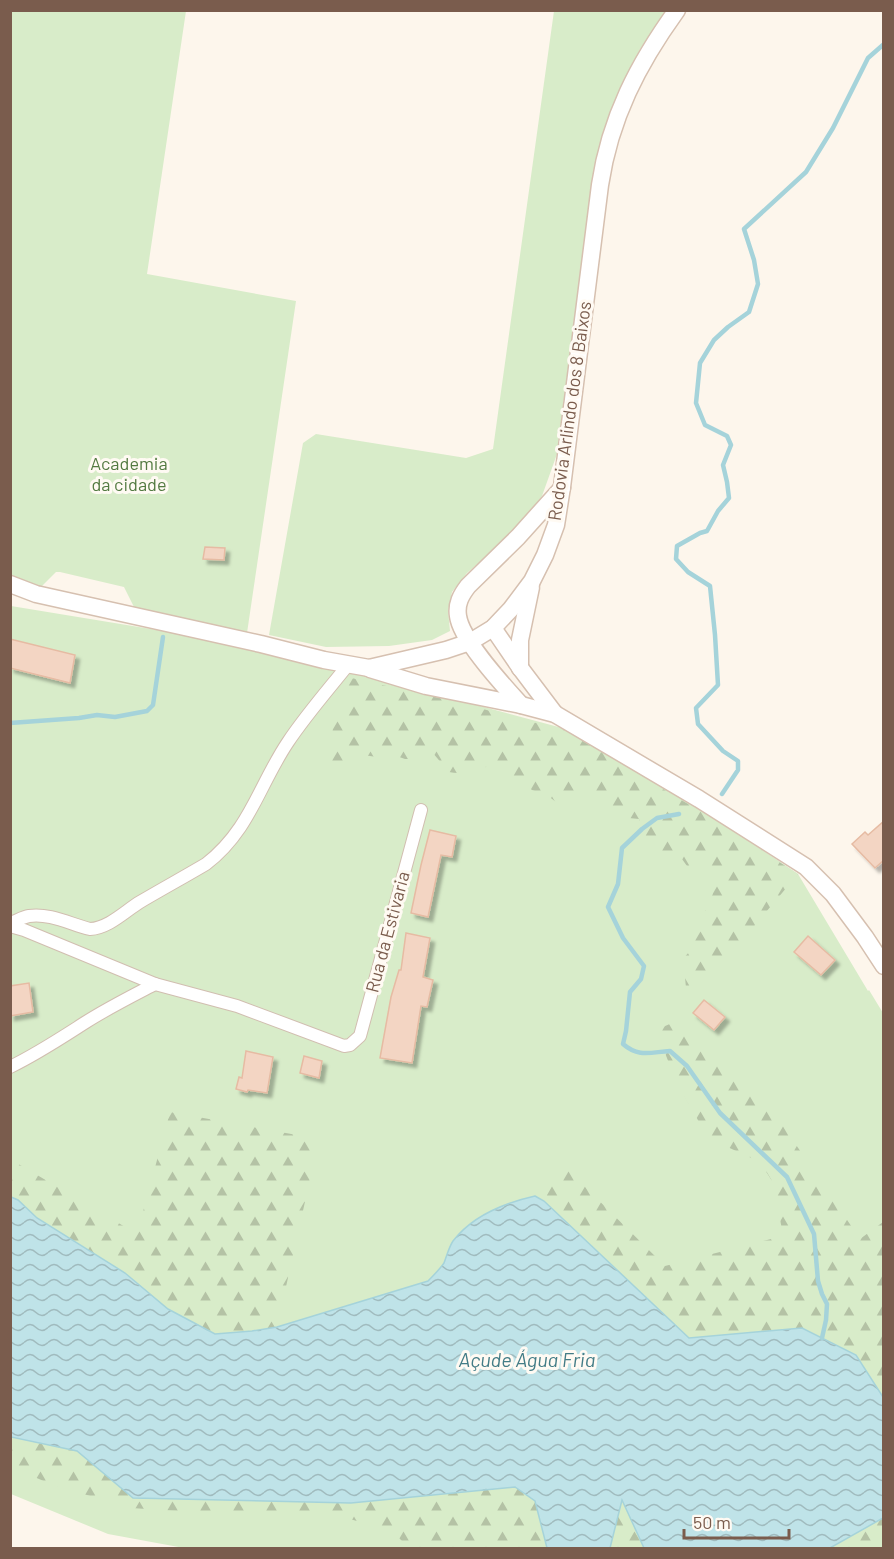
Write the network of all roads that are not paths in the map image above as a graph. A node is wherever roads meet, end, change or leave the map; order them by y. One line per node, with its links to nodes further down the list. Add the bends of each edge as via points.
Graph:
1 (677, 10): 2 (main road, Rodovia Arlindo dos 8 Baixos, via 629,88 608,145)
2 (562, 488): 3 (main road, Rodovia Arlindo dos 8 Baixos, via 552,538); 8 (main road, via 462,593 458,616)
3 (532, 581): 7 (main road, Rodovia Arlindo dos 8 Baixos); 11 (main road, via 520,640)
4 (10, 584): 6 (main road, Rodovia Arlindo dos 8 Baixos)
5 (10, 594): 6 (main road, Rodovia Arlindo dos 8 Baixos)
6 (36, 594): 9 (main road, Rodovia Arlindo dos 8 Baixos)
7 (493, 628): 8 (main road, Rodovia Arlindo dos 8 Baixos); 11 (main road)
8 (470, 642): 10 (main road, Rodovia Arlindo dos 8 Baixos); 12 (main road)
9 (348, 665): 10 (main road, Rodovia Arlindo dos 8 Baixos); 15 (street, via 288,741 233,839 206,864 96,929 41,916 28,916)
10 (369, 668): 12 (main road, via 426,686)
11 (520, 669): 13 (main road)
12 (520, 705): 13 (main road)
13 (555, 714): 16 (main road, via 806,867 833,894)
14 (421, 810): 17 (street, Rua da Estivaria, via 360,1036 350,1045 237,1006)
15 (10, 925): 17 (street)
16 (884, 966)
17 (155, 984): 18 (street)
18 (10, 1067)

